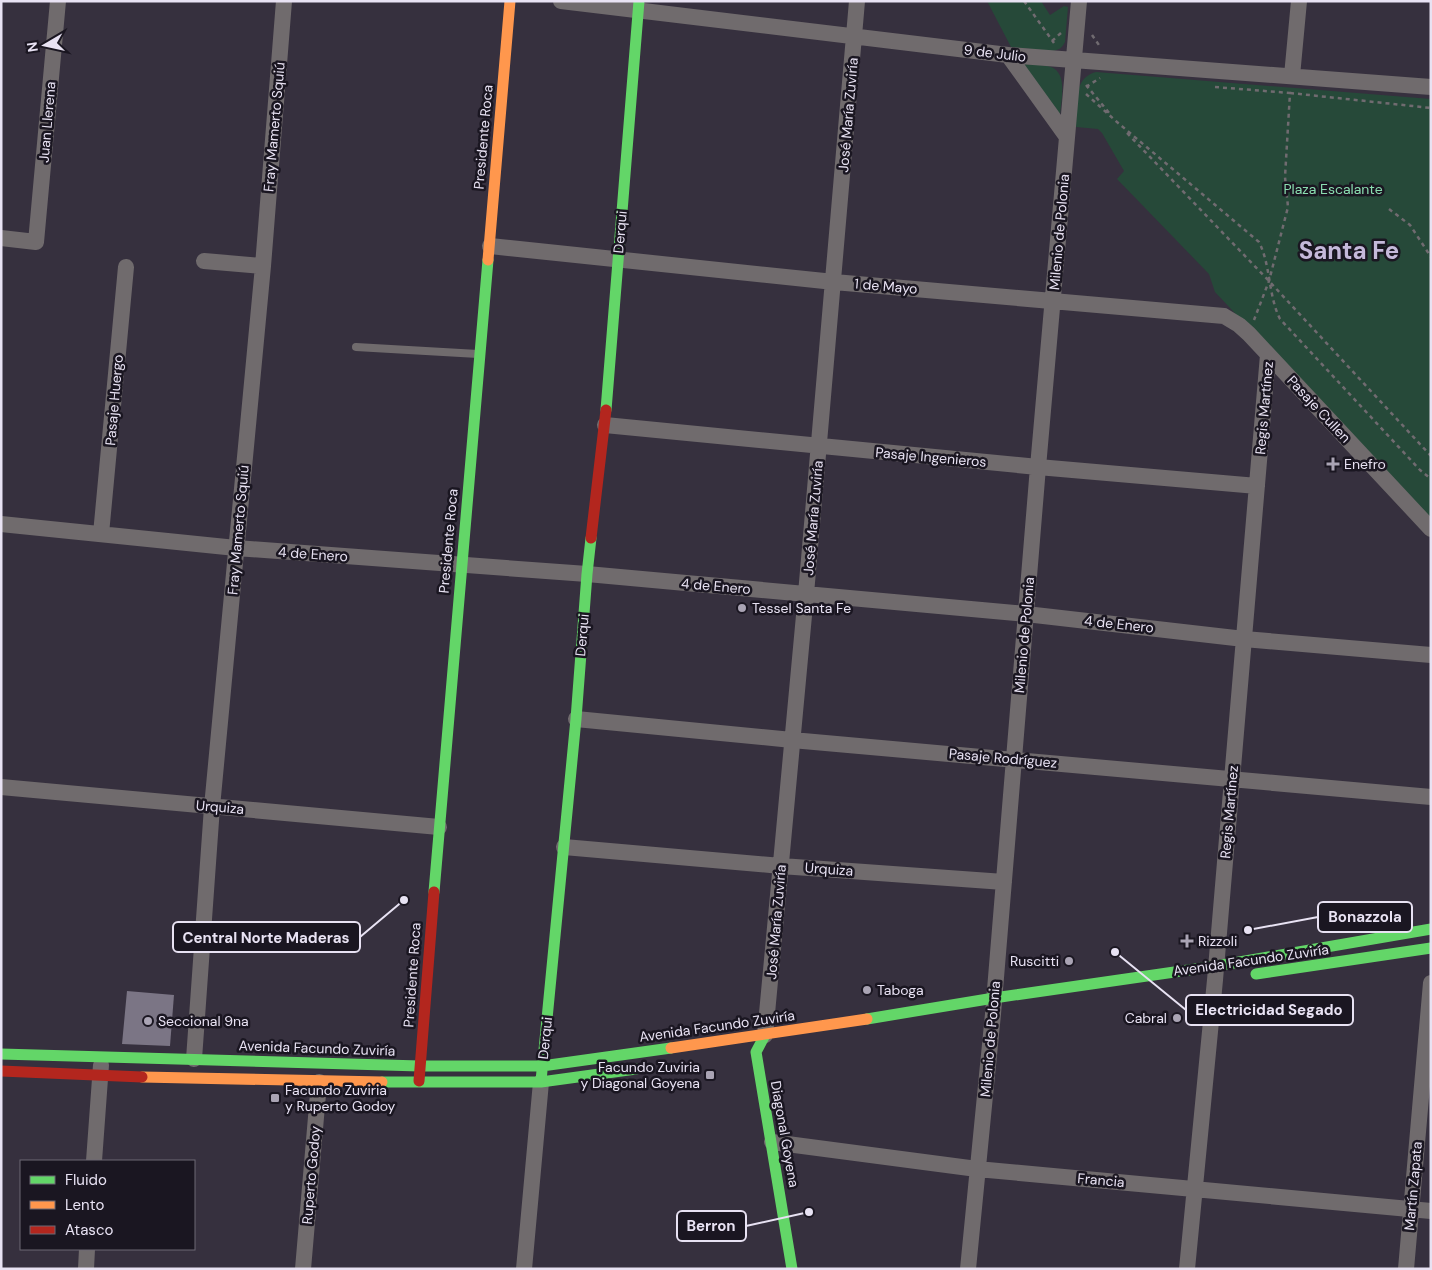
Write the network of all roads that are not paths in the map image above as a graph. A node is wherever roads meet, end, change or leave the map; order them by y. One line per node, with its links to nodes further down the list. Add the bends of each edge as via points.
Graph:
1 (58, 1): 15 (street, Juan Llerena, via 36,242)
2 (284, 1): 19 (street, Fray Mamerto Squiú)
3 (510, 1): 16 (street, Presidente Roca)
4 (560, 1): 8 (street, 9 de Julio)
5 (857, 1): 9 (street, José María Zuviría)
6 (1079, 1): 11 (street, Milenio de Polonia)
7 (1299, 1): 12 (street)
8 (639, 6): 9 (street, 9 de Julio); 17 (street, Derqui)
9 (854, 36): 10 (street, 9 de Julio); 21 (street, José María Zuviría)
10 (1008, 55): 11 (street, 9 de Julio); 14 (street)
11 (1070, 63): 12 (street, 9 de Julio); 14 (street, Milenio de Polonia, via 1078,93)
12 (1292, 76): 13 (street, 9 de Julio)
13 (1431, 87)
14 (1067, 137): 22 (street, Milenio de Polonia)
15 (1, 238)
16 (490, 246): 17 (street, 1 de Mayo); 24 (street, Presidente Roca)
17 (618, 258): 21 (street, 1 de Mayo); 26 (street, Derqui)
18 (204, 262): 19 (street)
19 (263, 266): 33 (street, Fray Mamerto Squiú)
20 (126, 267): 32 (street, Pasaje Huergo)
21 (834, 282): 22 (street, 1 de Mayo); 27 (street, José María Zuviría)
22 (1053, 302): 25 (street, 1 de Mayo, via 1218,315 1239,325); 28 (street, Milenio de Polonia)
23 (356, 347): 24 (lane)
24 (480, 354): 34 (street, Presidente Roca)
25 (1268, 354): 29 (street, Regis Martínez); 31 (street, Pasaje Cullen)
26 (605, 425): 27 (street, Pasaje Ingenieros); 35 (street, Derqui)
27 (819, 447): 28 (street, Pasaje Ingenieros); 36 (street, José María Zuviría)
28 (1038, 467): 29 (street, Pasaje Ingenieros); 37 (street, Milenio de Polonia)
29 (1257, 486): 38 (street, Regis Martínez)
30 (1, 524): 32 (street, 4 de Enero)
31 (1431, 529)
32 (101, 534): 33 (street, 4 de Enero)
33 (236, 548): 34 (street, 4 de Enero); 46 (street, Fray Mamerto Squiú)
34 (461, 565): 35 (street, 4 de Enero); 47 (street, Presidente Roca)
35 (587, 574): 36 (street, 4 de Enero); 40 (street, Derqui)
36 (806, 594): 37 (street, 4 de Enero); 41 (street, José María Zuviría)
37 (1026, 614): 38 (street, 4 de Enero); 42 (street, Milenio de Polonia)
38 (1244, 638): 39 (street, 4 de Enero); 43 (street, Regis Martínez)
39 (1431, 656)
40 (576, 719): 41 (street, Pasaje Rodríguez); 48 (street, Derqui)
41 (792, 740): 42 (street, Pasaje Rodríguez); 49 (street, José María Zuviría)
42 (1014, 759): 43 (street, Pasaje Rodríguez); 50 (street, Milenio de Polonia)
43 (1232, 778): 45 (street, Pasaje Rodríguez); 53 (street, Regis Martínez)
44 (1, 787): 46 (street, Urquiza)
45 (1431, 797)
46 (212, 807): 47 (street, Urquiza); 60 (street, Fray Mamerto Squiú)
47 (438, 827): 61 (street, Presidente Roca)
48 (564, 847): 49 (street, Urquiza); 64 (street, Derqui)
49 (781, 866): 50 (street, Urquiza); 57 (street, José María Zuviría)
50 (1004, 882): 56 (street, Milenio de Polonia)
51 (1431, 929): 53 (street, Avenida Facundo Zuviría)
52 (1431, 948): 54 (street, Avenida Facundo Zuviría)
53 (1215, 976): 56 (street, Avenida Facundo Zuviría); 71 (street, Regis Martínez)
54 (1244, 976)
55 (1431, 983): 72 (street, Martín Zapata)
56 (993, 1010): 57 (street, Avenida Facundo Zuviría); 70 (street, Milenio de Polonia)
57 (759, 1048): 64 (street, Avenida Facundo Zuviría); 68 (street, Diagonal Goyena)
58 (1, 1054): 59 (street, Avenida Facundo Zuviría)
59 (101, 1057): 60 (street, Avenida Facundo Zuviría); 65 (street)
60 (194, 1059): 61 (street, Avenida Facundo Zuviría)
61 (420, 1066): 64 (street, Avenida Facundo Zuviría); 67 (street, Presidente Roca)
62 (648, 1067): 64 (street, Avenida Facundo Zuviría)
63 (1, 1071): 65 (street, Avenida Facundo Zuviría)
64 (542, 1074): 67 (street, Avenida Facundo Zuviría); 77 (street, Derqui)
65 (100, 1076): 66 (street, Avenida Facundo Zuviría); 69 (street)
66 (319, 1082): 67 (street, Avenida Facundo Zuviría); 76 (street, Ruperto Godoy)
67 (419, 1083)
68 (772, 1142): 70 (street, Francia); 78 (street, Diagonal Goyena)
69 (94, 1160)
70 (977, 1169): 71 (street, Francia); 79 (street, Milenio de Polonia)
71 (1194, 1188): 72 (street, Francia); 80 (street, Regis Martínez)
72 (1410, 1209): 73 (street, Francia); 81 (street, Martín Zapata)
73 (1431, 1210)
74 (87, 1250): 75 (street)
75 (86, 1269)
76 (303, 1269)
77 (524, 1269)
78 (792, 1269)
79 (968, 1269)
80 (1187, 1269)
81 (1406, 1269)

